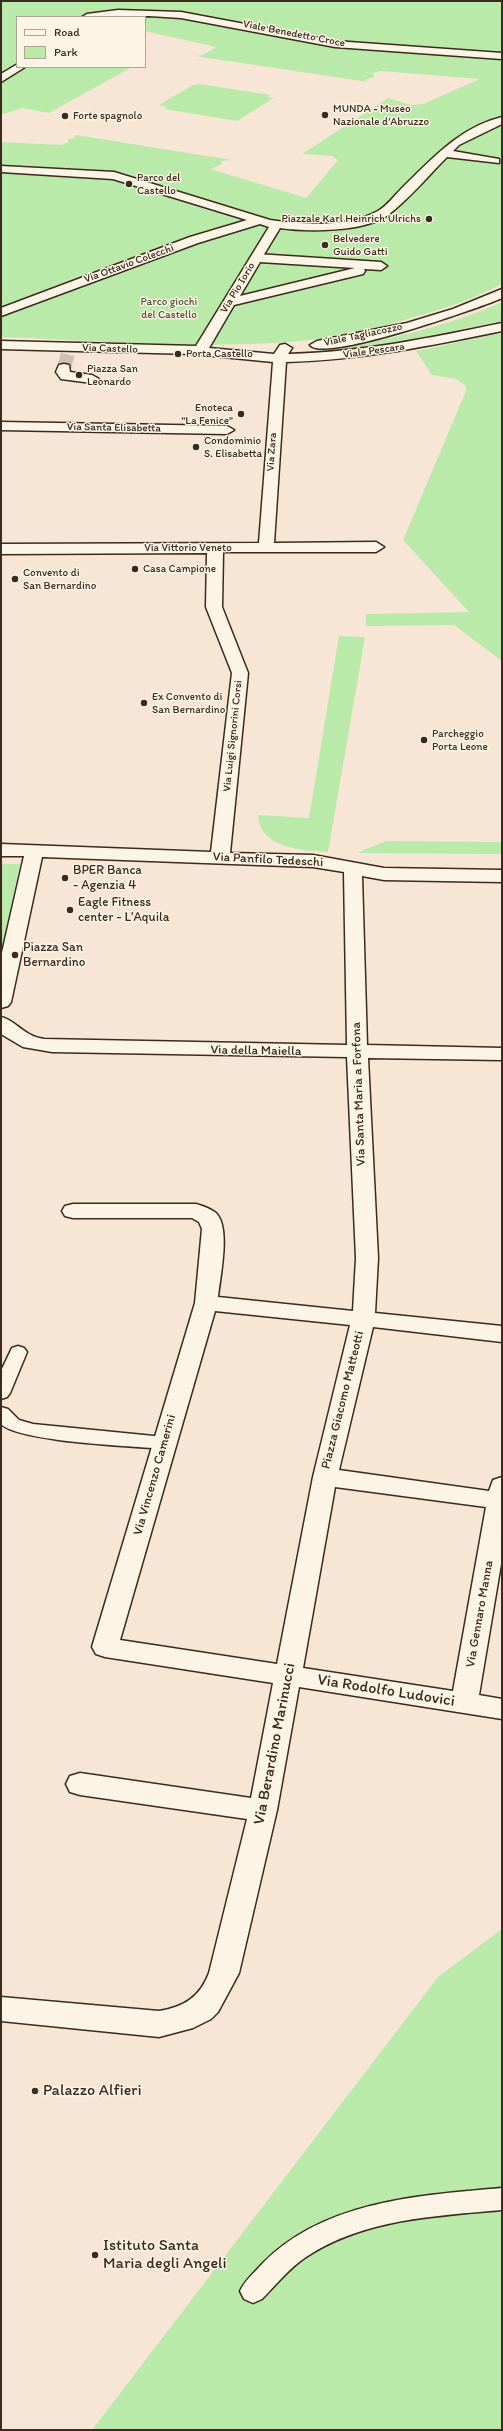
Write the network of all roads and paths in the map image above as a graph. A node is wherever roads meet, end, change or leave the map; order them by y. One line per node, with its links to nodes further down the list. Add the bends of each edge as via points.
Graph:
1 (92, 16): 2 (street, Viale Benedetto Croce, via 125,10 169,10 334,44)
2 (502, 56)
3 (18, 68): 4 (street)
4 (1, 79)
5 (502, 120): 6 (street, via 455,143)
6 (444, 153): 7 (street); 10 (street, via 378,216 333,226)
7 (495, 161)
8 (1, 169): 9 (street, via 114,176)
9 (258, 221): 10 (street); 14 (street, Via Ottavio Colecchi, via 194,240)
10 (276, 225): 11 (street, Via Pio Iorio)
11 (256, 258): 13 (street, Via Pio Iorio); 13 (street, via 381,266)
12 (502, 293): 19 (street, Viale Tagliacozzo, via 448,314 393,330)
13 (229, 302): 17 (street, Via Pio Iorio)
14 (1, 312)
15 (502, 327): 19 (street, Viale Pescara, via 383,352 335,356)
16 (2, 347): 17 (street, Via Castello)
17 (200, 351): 18 (street, Via Castello)
18 (220, 352): 19 (street, Viale Pescara)
19 (282, 353): 24 (street, Via Zara)
20 (64, 368): 21 (street, via 63,374 66,376)
21 (92, 379)
22 (1, 426): 23 (street, Via Santa Elisabetta)
23 (227, 430)
24 (266, 547): 25 (street, Via Vittorio Veneto); 26 (street, Via Vittorio Veneto)
25 (376, 547)
26 (215, 548): 27 (street, Via Vittorio Veneto); 30 (street, Via Luigi Signorini Corsi, via 214,608 240,672)
27 (1, 549)
28 (1, 850): 29 (street)
29 (34, 851): 30 (street, Via Panfilo Tedeschi); 34 (street)
30 (220, 858): 32 (street, Via Panfilo Tedeschi, via 320,862)
31 (502, 861): 32 (street, via 396,860)
32 (353, 868): 33 (street, Via Panfilo Tedeschi, via 389,874); 36 (street, Via Santa Maria a Forfona)
33 (502, 876)
34 (1, 1002)
35 (7, 1029): 36 (street, Via della Maiella, via 30,1043 52,1046)
36 (357, 1053): 37 (street, Via della Maiella); 40 (street, Via Santa Maria a Forfona, via 366,1263)
37 (502, 1054)
38 (73, 1211): 39 (street, Via Vincenzo Camerini, via 190,1210 205,1215 213,1229)
39 (206, 1303): 40 (street); 45 (street, Via Vincenzo Camerini)
40 (363, 1319): 41 (street, Piazza Giacomo Matteotti); 46 (street, Piazza Giacomo Matteotti)
41 (502, 1334)
42 (18, 1352): 43 (lane)
43 (1, 1393)
44 (1, 1413): 45 (lane, via 12,1424 33,1430)
45 (164, 1443): 48 (street, Via Vincenzo Camerini)
46 (324, 1477): 47 (street, Piazza Giacomo Matteotti); 49 (street, Via Berardino Marinucci)
47 (501, 1496): 50 (street, Via Gennaro Manna)
48 (105, 1647): 49 (street, Via Rodolfo Ludovici)
49 (289, 1676): 50 (street, Via Rodolfo Ludovici); 53 (street, Via Berardino Marinucci)
50 (464, 1703): 51 (street, Via Rodolfo Ludovici)
51 (502, 1709)
52 (80, 1784): 53 (street)
53 (263, 1810): 54 (street, Via Berardino Marinucci, via 224,1973 215,1994 199,2012 180,2020 159,2024)
54 (1, 2009)
55 (502, 2199): 56 (lane, via 421,2206 363,2219 325,2232 296,2250)
56 (253, 2291)

